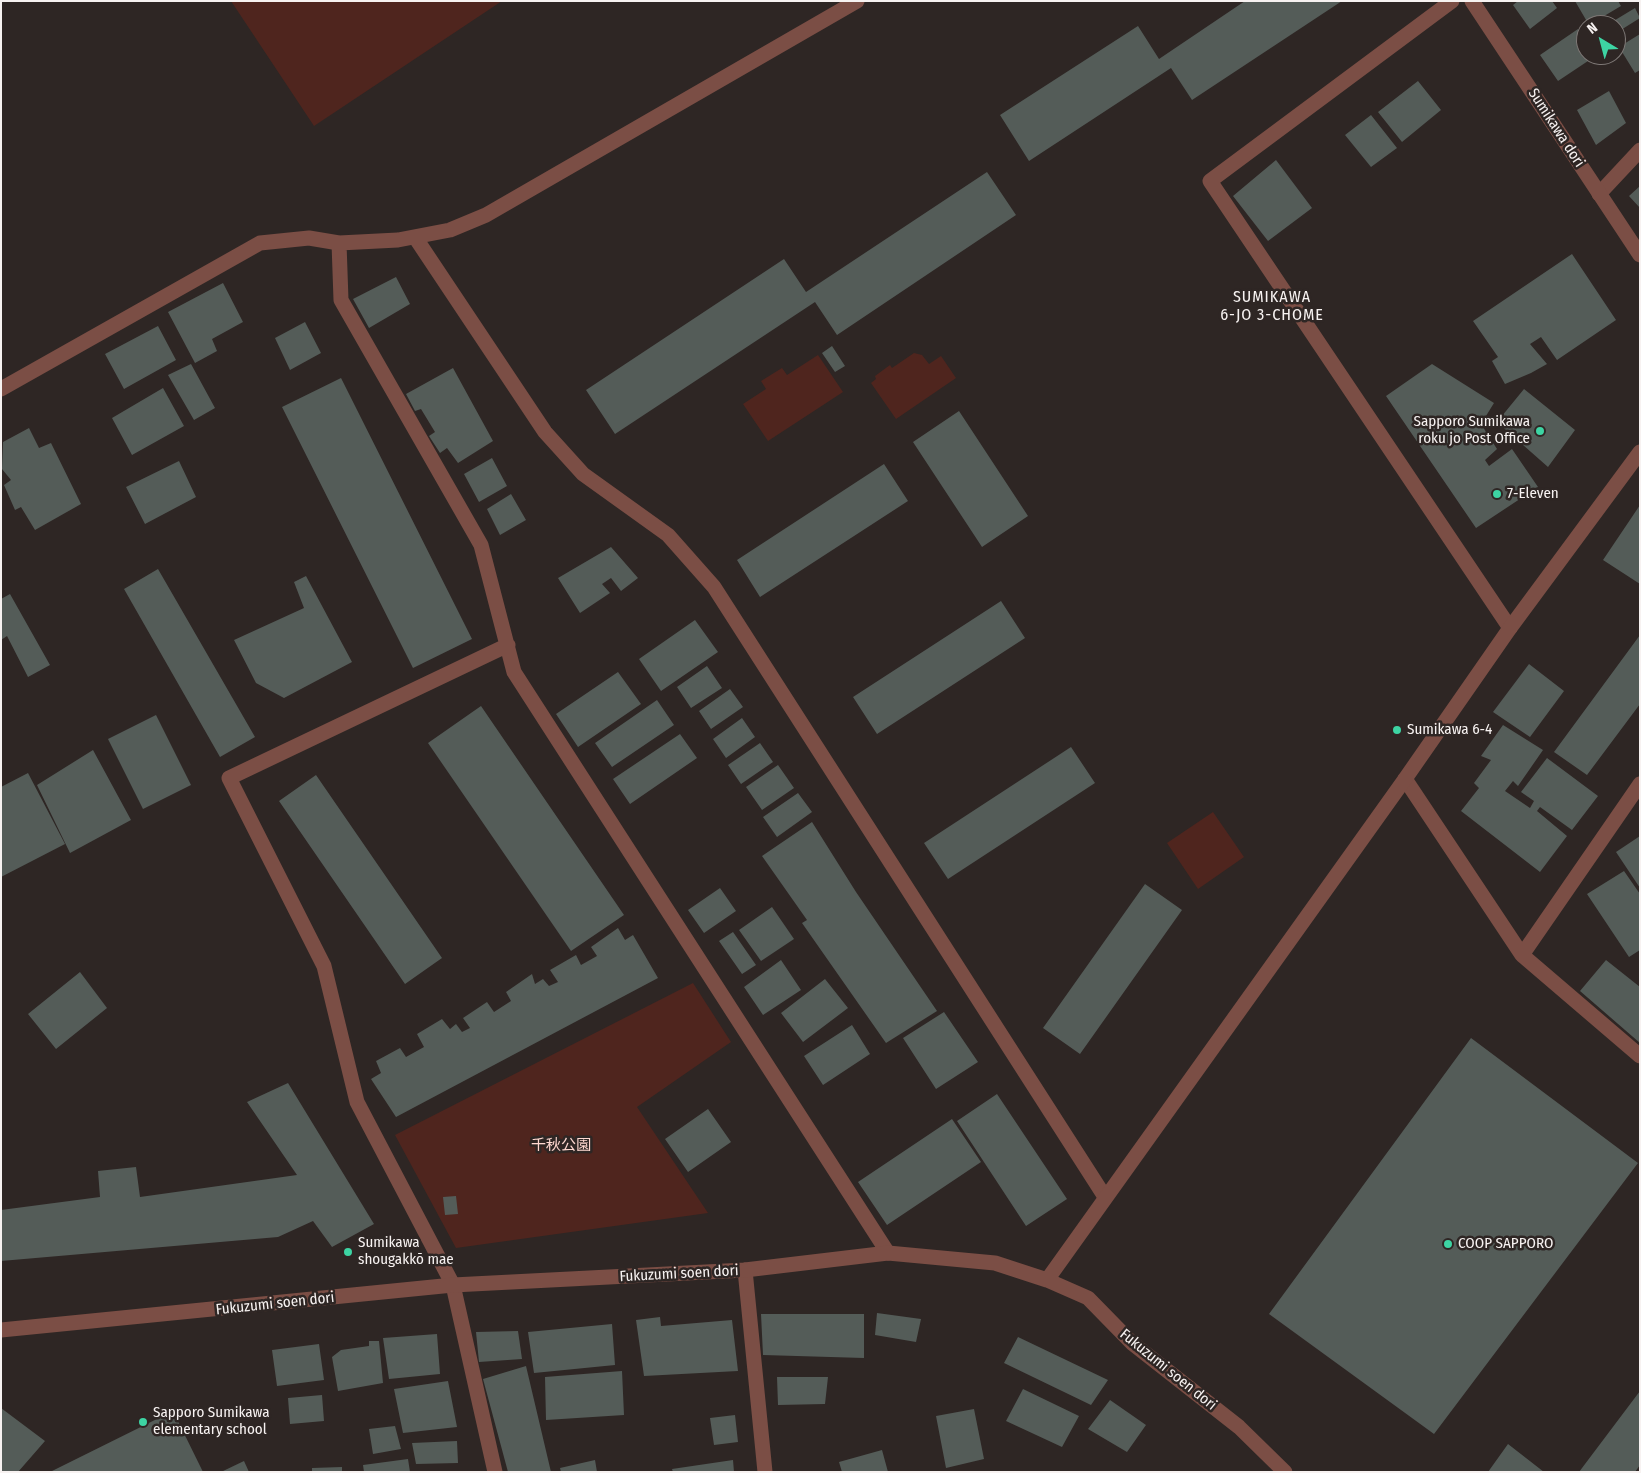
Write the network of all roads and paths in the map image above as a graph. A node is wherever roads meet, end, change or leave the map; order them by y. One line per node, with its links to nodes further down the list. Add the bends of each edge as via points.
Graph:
1 (857, 1): 6 (street, via 486,215 450,230)
2 (1452, 1): 11 (street, via 1210,181)
3 (1472, 1): 5 (street, Sumikawa dori)
4 (1640, 150): 5 (street)
5 (1599, 194): 8 (street, Sumikawa dori)
6 (414, 237): 7 (street); 17 (street, via 545,432 583,474 668,535 714,587)
7 (339, 243): 9 (street, via 309,238 260,243); 12 (street, via 341,300 481,545)
8 (1640, 255)
9 (1, 390)
10 (1640, 452): 11 (street)
11 (1510, 628): 13 (street)
12 (508, 645): 18 (street, via 514,672); 21 (street, via 229,778 324,966 358,1102)
13 (1405, 779): 15 (street); 17 (street)
14 (1640, 784): 15 (street)
15 (1522, 955): 16 (street)
16 (1640, 1056)
17 (1105, 1197): 20 (street)
18 (888, 1253): 19 (street, Fukuzumi soen dori); 20 (street, Fukuzumi soen dori, via 995,1263)
19 (745, 1270): 21 (street, Fukuzumi soen dori); 24 (street)
20 (1047, 1280): 25 (street, Fukuzumi soen dori, via 1088,1298 1132,1343 1239,1427)
21 (453, 1285): 22 (street, Fukuzumi soen dori); 23 (street)
22 (1, 1330)
23 (495, 1472)
24 (764, 1472)
25 (1284, 1472)

